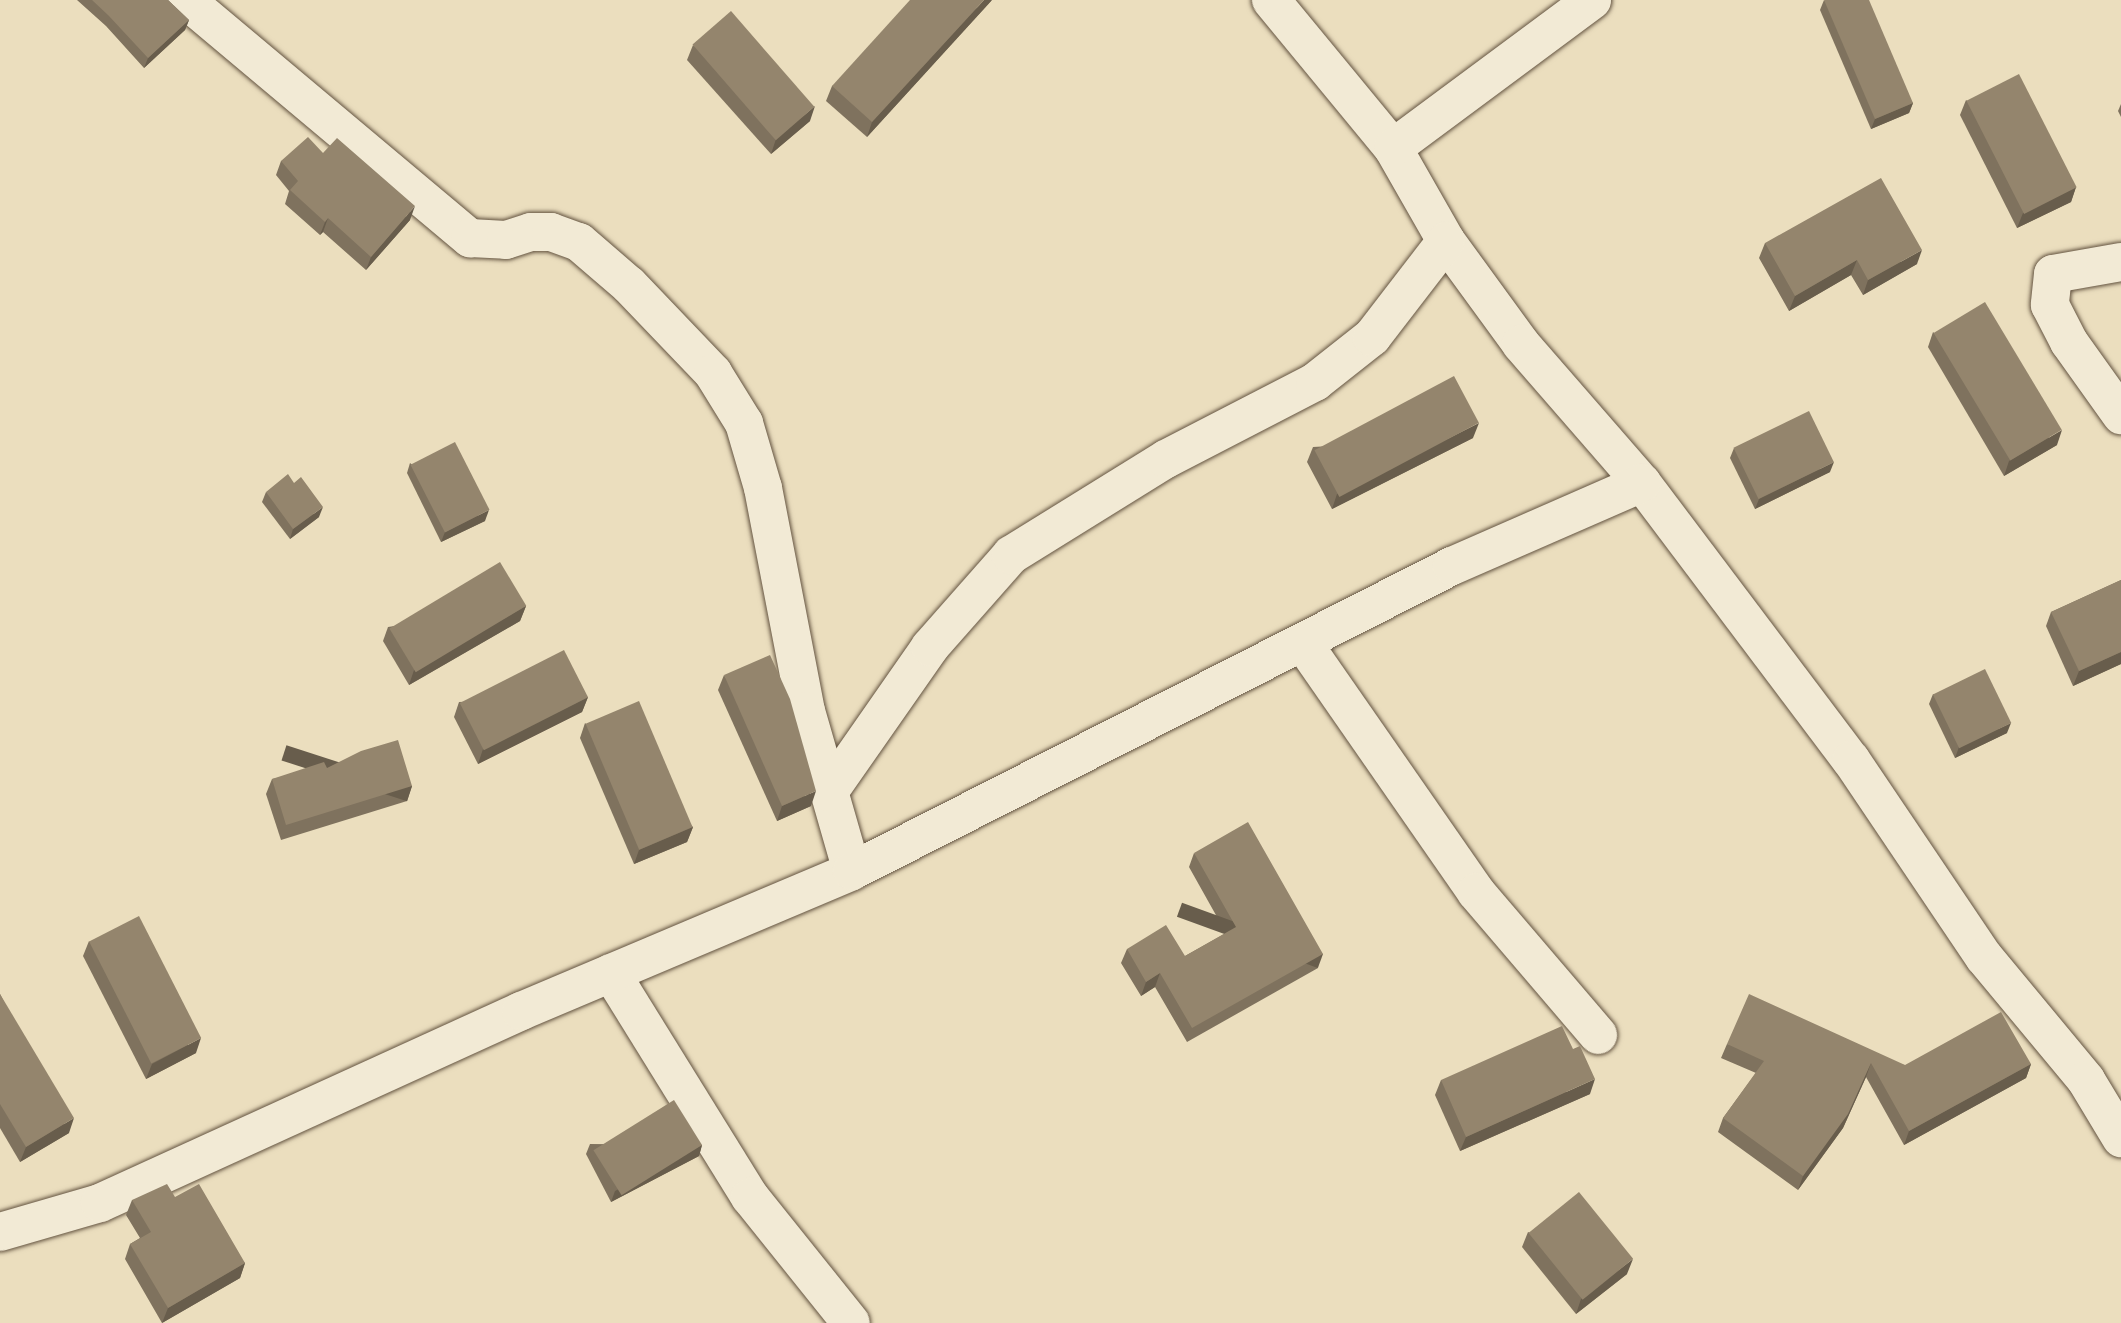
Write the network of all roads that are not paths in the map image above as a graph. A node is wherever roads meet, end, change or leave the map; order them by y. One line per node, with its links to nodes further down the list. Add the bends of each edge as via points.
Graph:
1 (186, 0): 10 (street, via 470,238 506,240 531,232 551,232 579,242 629,285 713,373 744,423 763,488 806,711)
2 (1271, 0): 4 (street)
3 (1592, 0): 4 (street)
4 (1393, 148): 5 (street)
5 (1446, 241): 8 (street, via 1521,344); 10 (street, via 1372,337 1315,382 1166,458 1012,555 930,647)
6 (2121, 262): 7 (street, via 2053,274 2050,305 2069,342)
7 (2121, 415)
8 (1642, 483): 9 (street, via 1452,566); 14 (street, via 1851,760 1984,957 2087,1080)
9 (1303, 643): 11 (street); 13 (street, via 1476,892)
10 (829, 792): 11 (street)
11 (852, 871): 12 (street)
12 (611, 973): 15 (street, via 100,1203); 16 (street, via 750,1197)
13 (1598, 1035)
14 (2121, 1138)
15 (0, 1232)
16 (851, 1323)

